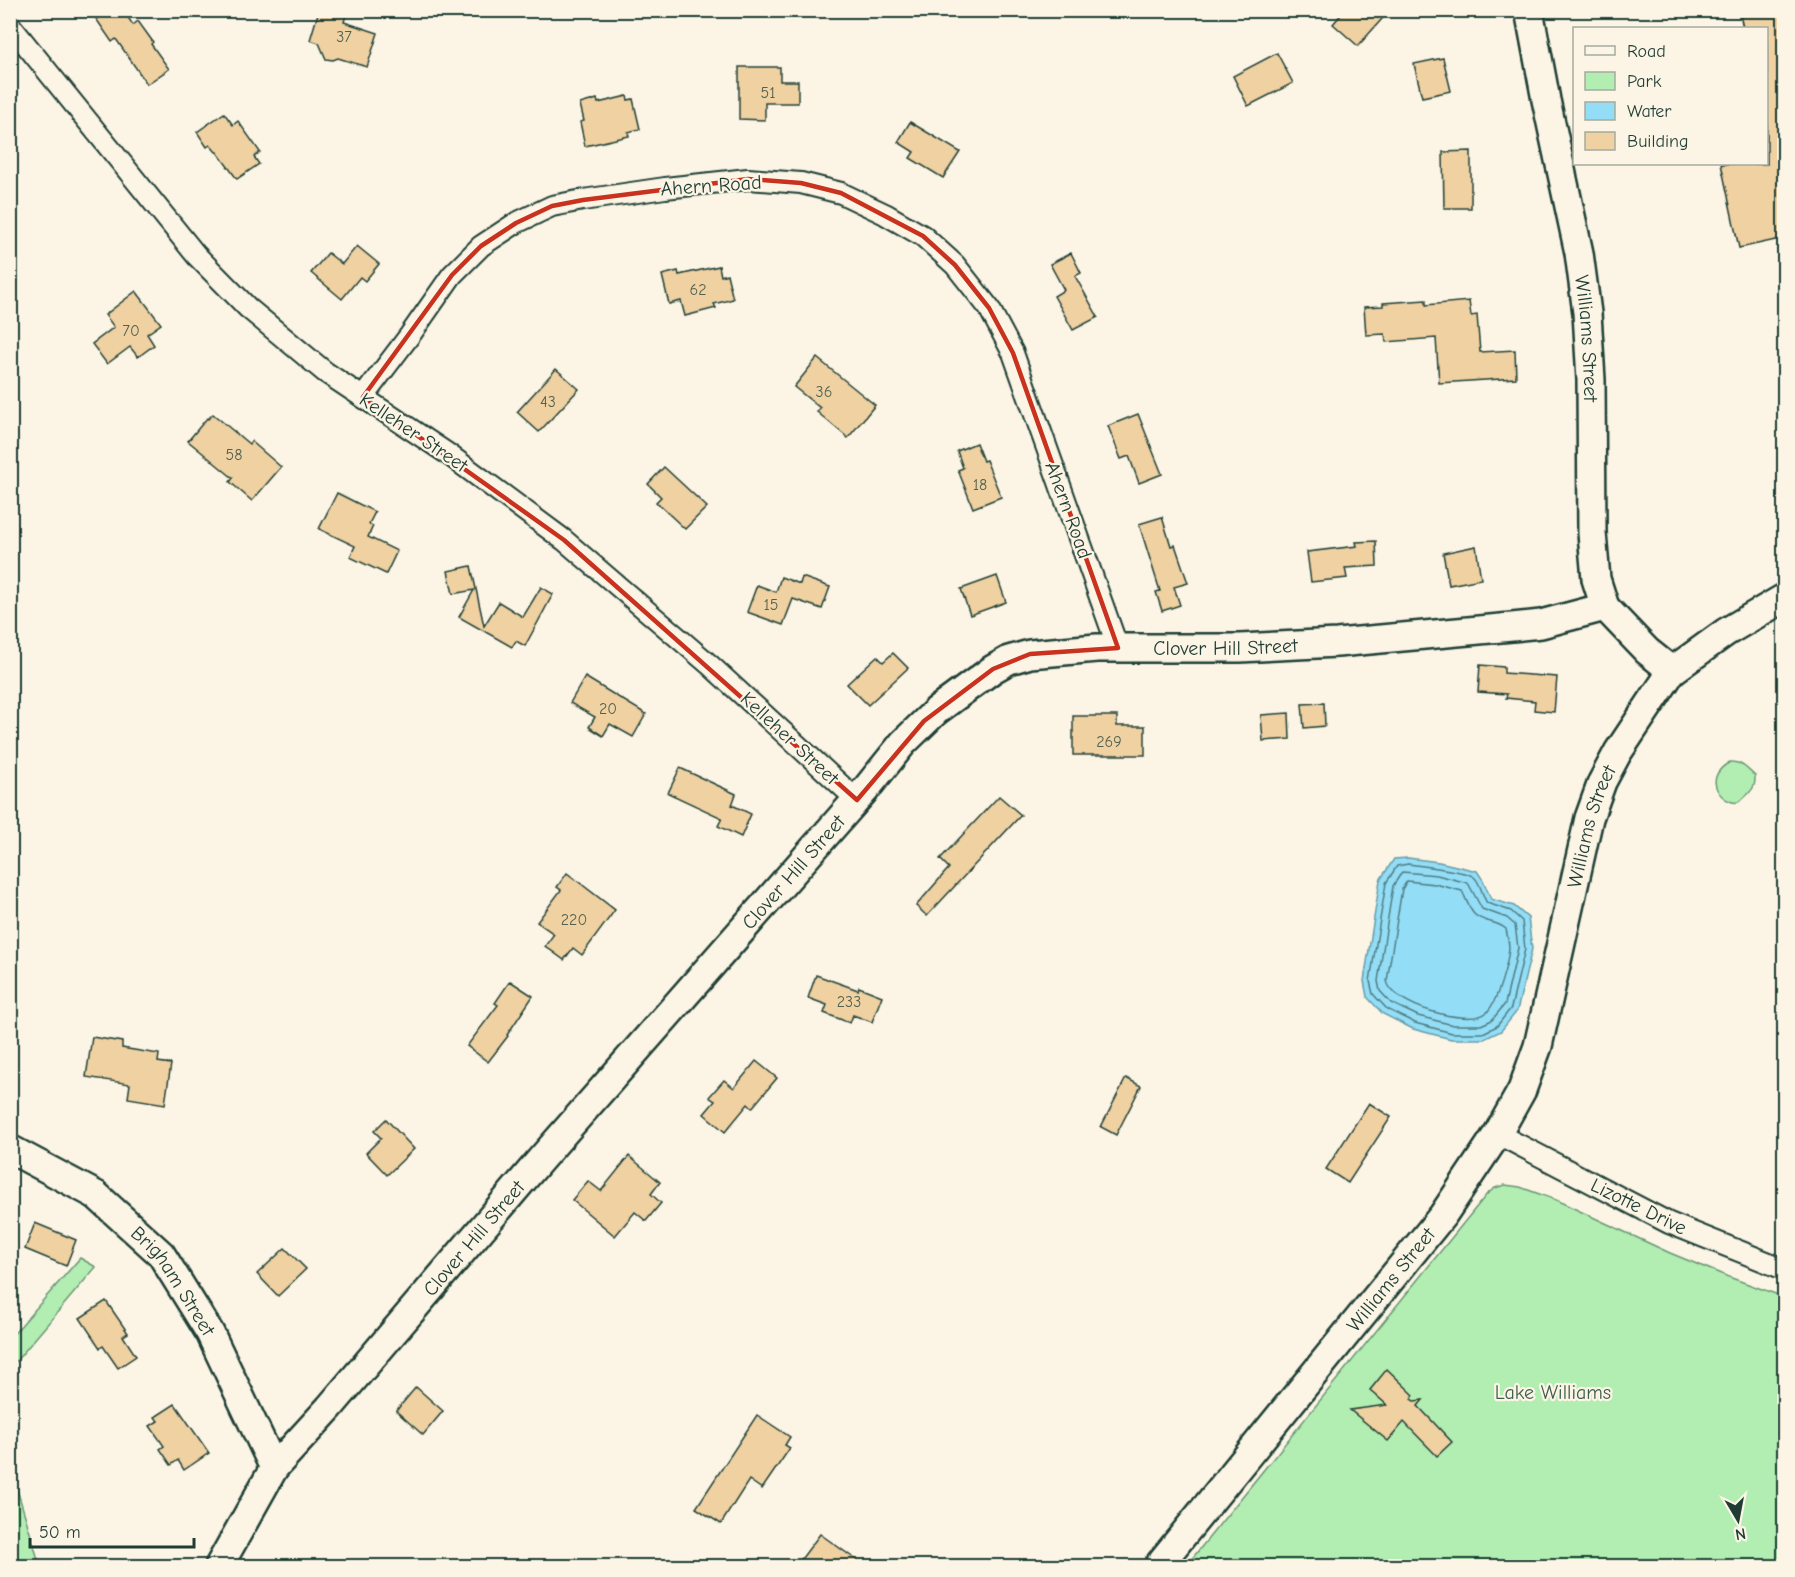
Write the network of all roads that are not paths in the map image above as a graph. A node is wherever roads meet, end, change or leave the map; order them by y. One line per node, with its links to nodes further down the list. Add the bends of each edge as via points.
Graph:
1 (1529, 10): 5 (street, Williams Street, via 1579,253 1591,380 1592,533 1596,579)
2 (10, 25): 3 (street, Kelleher Street, via 196,255 248,308 325,372)
3 (363, 397): 6 (street, Ahern Road, via 452,275 481,246 552,206 748,179 801,183 841,193 923,236 955,264 989,308 1013,353); 8 (street, Kelleher Street, via 564,540 710,665)
4 (1785, 598): 7 (street, via 1726,632)
5 (1605, 607): 6 (street, Clover Hill Street, via 1522,626 1337,643); 7 (street, Williams Street)
6 (1118, 648): 8 (street, Clover Hill Street, via 1030,654 993,669 924,721)
7 (1672, 671): 9 (street, Williams Street, via 1602,782 1581,848 1538,1046 1522,1090)
8 (857, 800): 12 (street, Clover Hill Street)
9 (1498, 1134): 11 (street, Lizotte Drive, via 1669,1223); 14 (street, Williams Street, via 1443,1215)
10 (10, 1149): 12 (street, Brigham Street, via 96,1195 161,1254 210,1333)
11 (1785, 1269)
12 (274, 1468): 13 (street, Clover Hill Street)
13 (219, 1566)
14 (1158, 1566)

